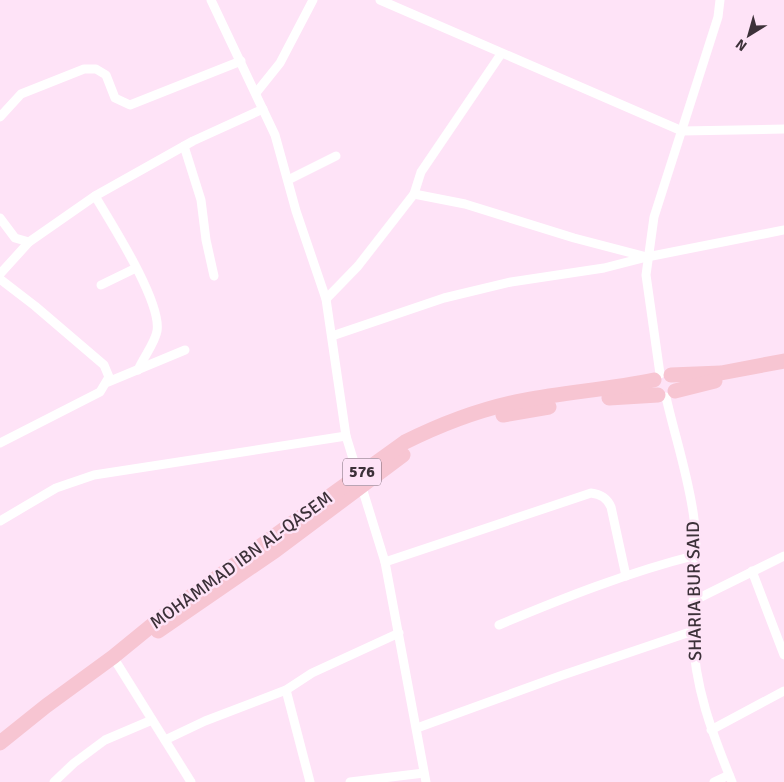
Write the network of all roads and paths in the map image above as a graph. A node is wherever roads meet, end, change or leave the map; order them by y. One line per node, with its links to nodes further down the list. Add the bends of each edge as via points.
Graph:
1 (211, 0): 6 (street)
2 (314, 0): 7 (street, via 280,63)
3 (720, 0): 11 (street, SHARIA BUR SAID, via 718,17)
4 (383, 1): 5 (street)
5 (501, 54): 11 (street); 15 (street, via 422,172)
6 (241, 61): 7 (street); 9 (street, via 130,105 116,98 103,73 84,69 21,94)
7 (256, 93): 8 (street)
8 (264, 109): 12 (street); 14 (street, via 276,135)
9 (0, 117)
10 (784, 129): 11 (street)
11 (682, 131): 20 (street, SHARIA BUR SAID, via 654,217)
12 (184, 146): 16 (street); 23 (street, via 201,200)
13 (336, 156): 14 (street)
14 (288, 180): 26 (street)
15 (414, 194): 20 (street, via 465,204); 26 (street, via 358,266)
16 (96, 196): 19 (street); 21 (street)
17 (0, 218): 19 (street, via 15,238)
18 (784, 230): 20 (street)
19 (30, 242): 22 (street)
20 (647, 257): 27 (street, via 444,298); 33 (street, SHARIA BUR SAID, via 646,275)
21 (136, 268): 25 (street); 30 (street, via 155,312 157,332)
22 (0, 274)
23 (214, 276)
24 (0, 279): 32 (street, via 104,365)
25 (101, 285)
26 (326, 299): 27 (street)
27 (332, 336): 34 (street)
28 (185, 350): 30 (street)
29 (784, 362): 33 (main road, MOHAMMAD IBN AL-QASEM / 576)
30 (138, 370): 32 (street)
31 (784, 370): 33 (main road, via 709,382)
32 (108, 382): 35 (street, via 100,392)
33 (664, 385): 36 (main road, MOHAMMAD IBN AL-QASEM / 576, via 481,420 420,445); 38 (street, SHARIA BUR SAID, via 694,519)
34 (346, 436): 36 (street); 37 (street, via 87,477 56,488)
35 (0, 443)
36 (360, 481): 40 (street); 48 (main road, MOHAMMAD IBN AL-QASEM / 576, via 168,625)
37 (0, 521)
38 (696, 555): 42 (street); 43 (street, SHARIA BUR SAID)
39 (784, 556): 41 (street)
40 (385, 562): 42 (street, via 591,493 603,496 609,503); 46 (street)
41 (752, 572): 43 (street); 47 (street)
42 (626, 576): 44 (street)
43 (693, 601): 45 (street, SHARIA BUR SAID)
44 (499, 625)
45 (693, 631): 52 (street); 53 (street, SHARIA BUR SAID, via 698,681)
46 (399, 633): 49 (street, via 312,673); 52 (street)
47 (784, 655)
48 (113, 657): 51 (street); 55 (main road, MOHAMMAD IBN AL-QASEM / 576)
49 (286, 690): 54 (street, via 223,713); 60 (street)
50 (784, 691): 53 (street)
51 (152, 720): 54 (street); 58 (street, via 105,740)
52 (417, 728): 56 (street)
53 (711, 730): 57 (street, SHARIA BUR SAID)
54 (165, 740): 59 (street)
55 (0, 743)
56 (425, 777): 61 (street)
57 (731, 779): 62 (street)
58 (54, 782)
59 (190, 782)
60 (310, 782)
61 (350, 782)
62 (714, 782)

